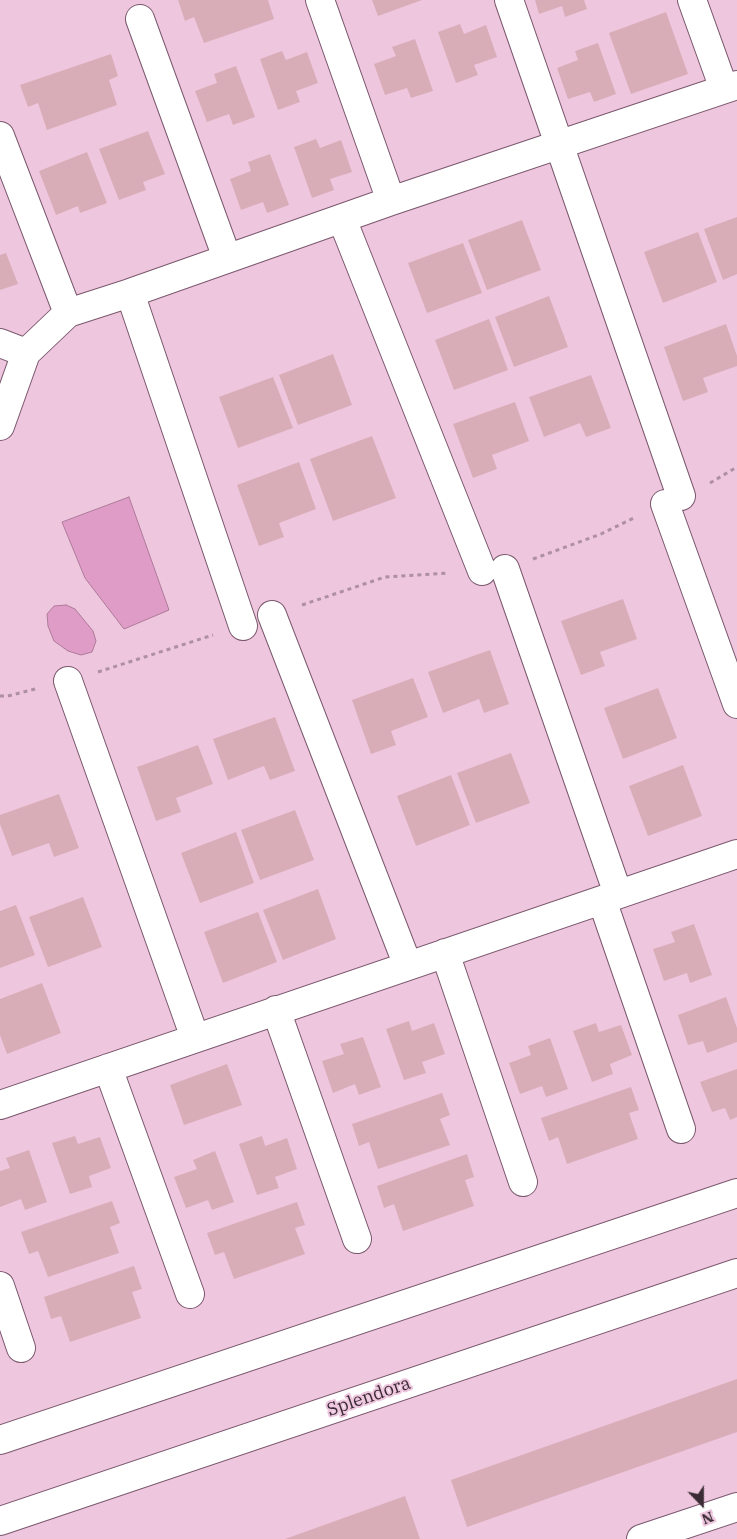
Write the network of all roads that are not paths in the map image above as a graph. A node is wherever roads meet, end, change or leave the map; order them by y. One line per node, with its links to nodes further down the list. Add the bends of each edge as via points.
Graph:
1 (320, 0): 8 (street)
2 (509, 0): 7 (street)
3 (692, 0): 5 (street)
4 (140, 20): 10 (street)
5 (731, 87): 7 (street)
6 (0, 136): 12 (street)
7 (560, 145): 8 (street); 19 (street)
8 (391, 201): 9 (street)
9 (342, 219): 10 (street); 21 (street, via 493,570)
10 (227, 258): 11 (street)
11 (130, 293): 12 (street); 17 (street)
12 (68, 313): 14 (street)
13 (0, 343): 14 (street)
14 (26, 353): 15 (street)
15 (0, 426)
16 (272, 616): 23 (street)
17 (243, 626)
18 (68, 681): 25 (street)
19 (737, 704)
20 (737, 854): 21 (street)
21 (610, 897): 22 (street); 28 (street)
22 (445, 954): 23 (street); 29 (street)
23 (408, 966): 24 (street)
24 (276, 1010): 25 (street); 31 (street)
25 (195, 1038): 26 (street)
26 (108, 1068): 27 (street); 34 (street)
27 (0, 1105)
28 (681, 1129)
29 (523, 1182)
30 (737, 1193): 36 (street)
31 (357, 1239)
32 (737, 1273): 38 (street, Splendora)
33 (0, 1286): 35 (street)
34 (190, 1294)
35 (21, 1348)
36 (0, 1440)
37 (737, 1507): 39 (street)
38 (0, 1521)
39 (641, 1539)

